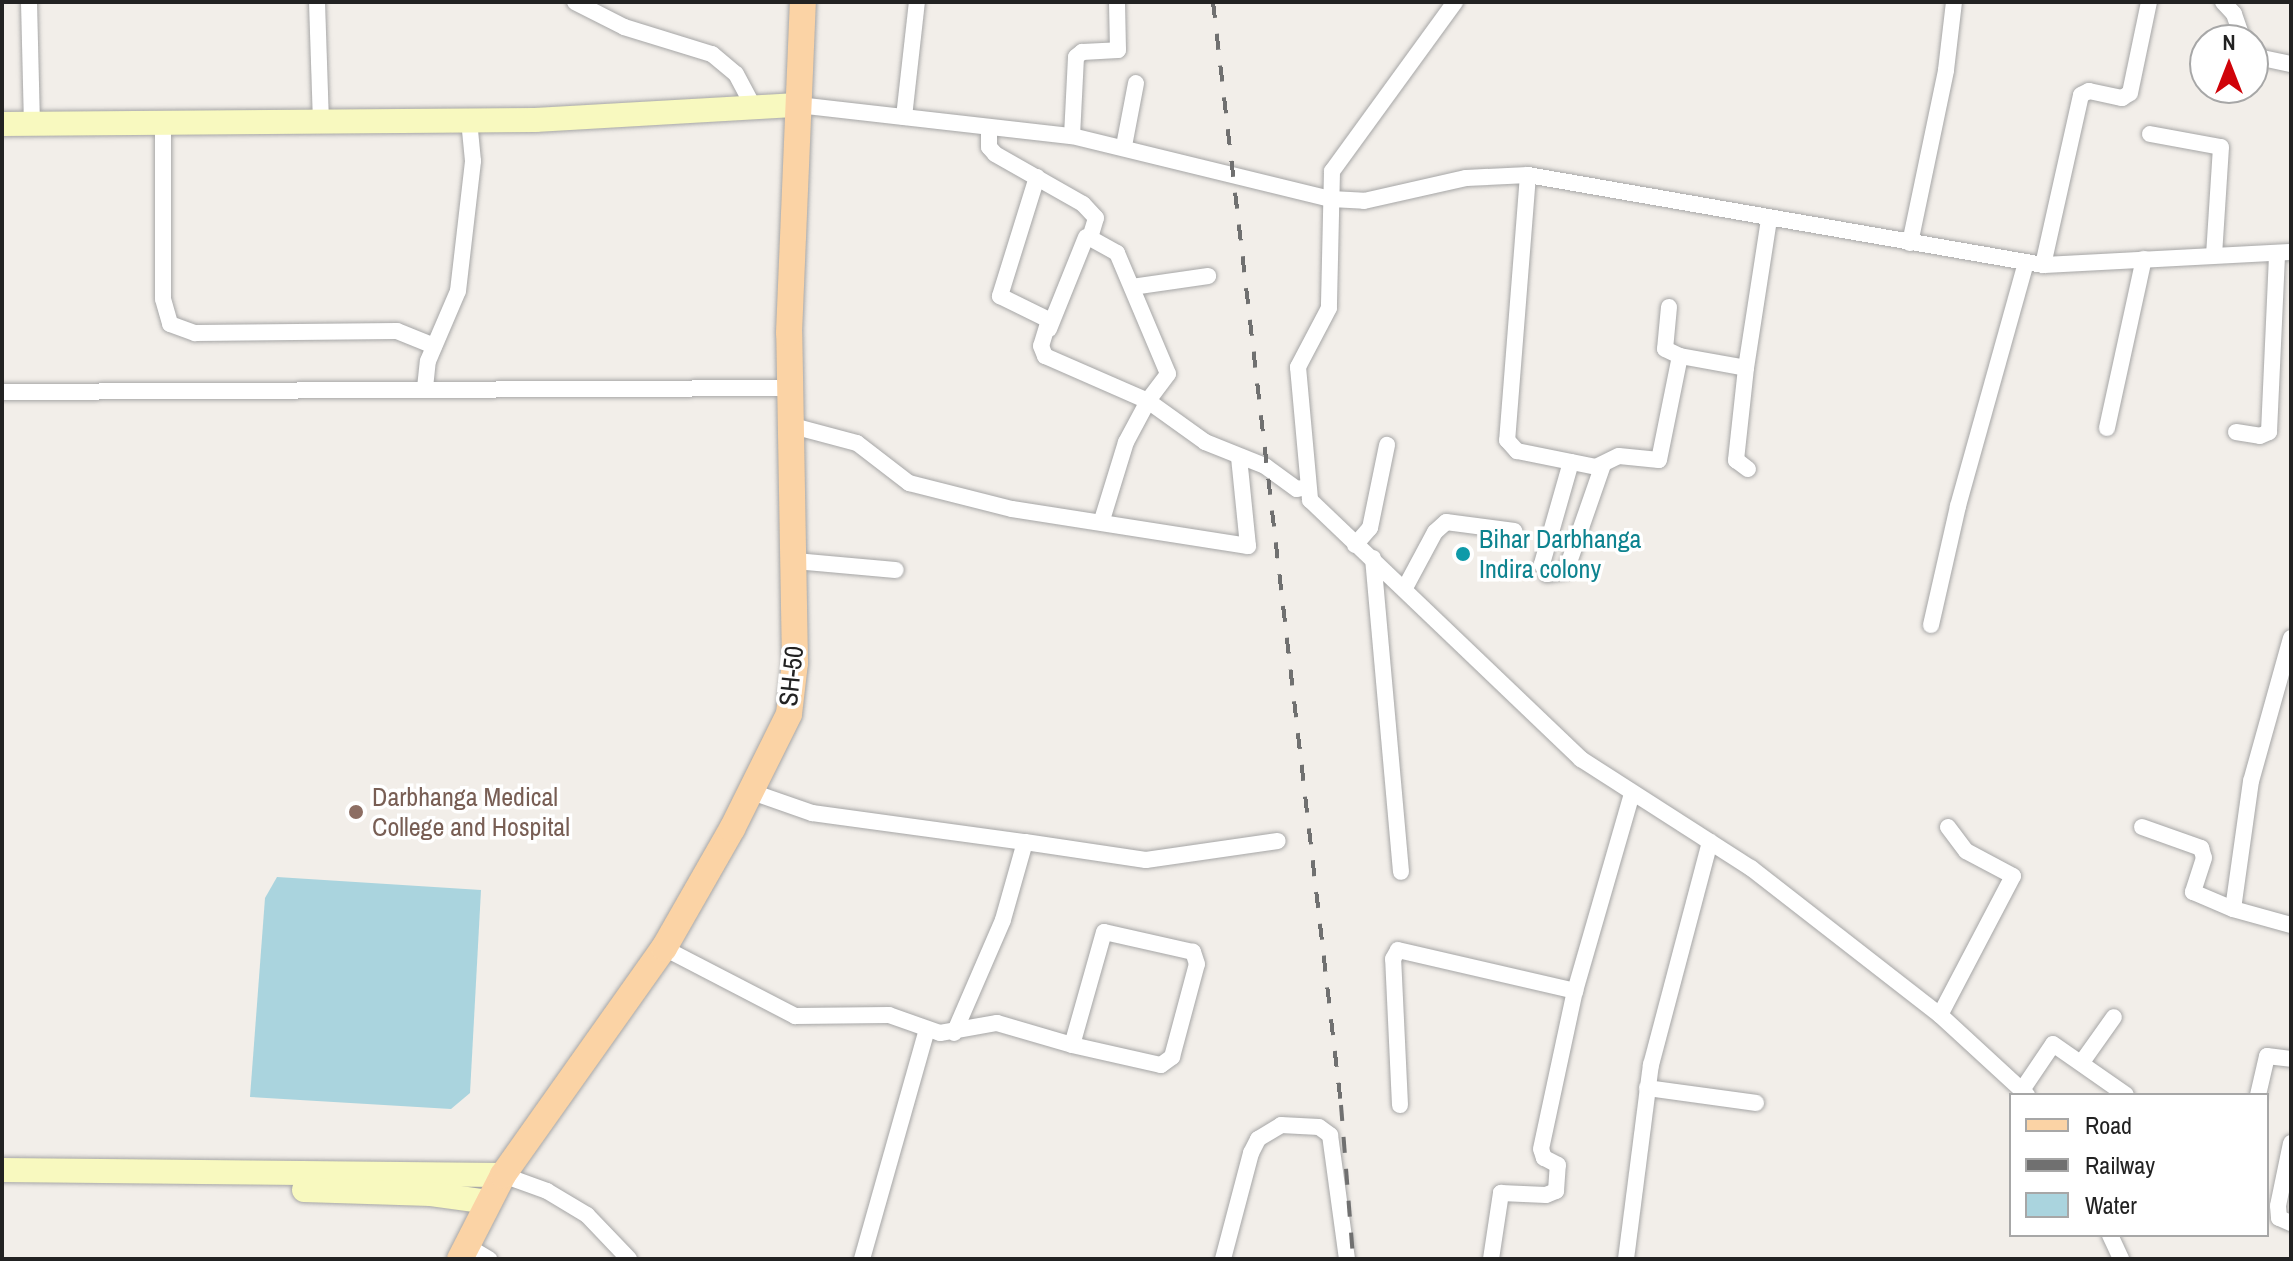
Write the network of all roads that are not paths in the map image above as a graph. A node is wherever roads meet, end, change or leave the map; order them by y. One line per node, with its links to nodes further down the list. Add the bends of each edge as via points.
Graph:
1 (29, 2): 23 (street)
2 (317, 2): 20 (street)
3 (575, 2): 17 (street, via 624,27 712,54 736,74)
4 (803, 2): 16 (main road, SH-50)
5 (917, 2): 18 (street)
6 (1117, 2): 26 (street, via 1118,50 1076,57)
7 (1435, 2): 8 (street)
8 (1454, 2): 30 (street, via 1342,151 1332,171)
9 (1954, 2): 33 (street, via 1946,70)
10 (2149, 2): 37 (street, via 2130,93 2122,98 2089,91 2081,95)
11 (2223, 2): 12 (street)
12 (2237, 24)
13 (2269, 59): 14 (street)
14 (2291, 64)
15 (1136, 83): 27 (street)
16 (798, 105): 17 (street); 18 (street); 46 (main road, SH-50)
17 (753, 106): 19 (street)
18 (904, 117): 24 (street)
19 (469, 120): 20 (street); 42 (street, via 473,161 458,291)
20 (321, 122): 21 (street)
21 (163, 123): 23 (street); 42 (street, via 163,299 170,324 195,333 397,331)
22 (2, 124): 23 (street)
23 (32, 124)
24 (989, 127): 26 (street); 29 (street, via 989,147 995,154)
25 (2150, 134): 35 (street, via 2221,147)
26 (1072, 136): 27 (street)
27 (1124, 146): 30 (street)
28 (1528, 175): 30 (street, via 1466,178 1364,201); 31 (street); 54 (street, via 1507,440 1517,451)
29 (1037, 177): 39 (street, via 1094,215 1090,238 1117,253); 41 (street, via 1000,296 1046,316)
30 (1331, 199): 57 (street, via 1329,308 1298,367)
31 (1769, 219): 33 (street); 44 (street)
32 (1086, 237): 41 (street)
33 (1910, 243): 37 (street)
34 (2284, 252): 35 (street); 51 (street, via 2269,432)
35 (2214, 255): 36 (street)
36 (2144, 259): 37 (street); 50 (street)
37 (2034, 264): 65 (street, via 1958,506)
38 (1208, 276): 39 (street)
39 (1132, 287): 48 (street, via 1168,374)
40 (1669, 307): 43 (street, via 1665,349)
41 (1049, 329): 48 (street, via 1041,346 1045,356)
42 (434, 346): 45 (street)
43 (1680, 356): 44 (street); 55 (street, via 1659,460 1619,456)
44 (1746, 368): 56 (street, via 1736,460)
45 (425, 388): 46 (street); 47 (street)
46 (791, 388): 49 (main road, SH-50)
47 (2, 392)
48 (1148, 401): 53 (street, via 1205,442); 58 (street, via 1126,442)
49 (793, 426): 58 (street, via 857,443 909,483 1012,509); 62 (main road, SH-50)
50 (2107, 428)
51 (2236, 432)
52 (1387, 445): 60 (street, via 1370,528)
53 (1239, 457): 57 (street, via 1265,466 1297,489); 58 (street, via 1248,546)
54 (1571, 462): 55 (street); 55 (street, via 1542,564 1547,574 1566,571)
55 (1603, 465)
56 (1748, 469)
57 (1307, 487): 60 (street, via 1317,512)
58 (1102, 520)
59 (1514, 531): 64 (street, via 1446,522 1435,532)
60 (1355, 545): 61 (street)
61 (1373, 558): 64 (street); 74 (street)
62 (795, 561): 63 (street); 67 (main road, SH-50, via 793,696)
63 (896, 570)
64 (1406, 586): 68 (street, via 1545,727)
65 (1931, 625)
66 (2291, 638): 75 (street, via 2251,781)
67 (752, 792): 72 (street, via 812,813); 77 (main road, SH-50)
68 (1632, 794): 73 (street); 78 (street)
69 (1948, 827): 79 (street, via 1966,851 2013,876)
70 (2142, 827): 75 (street, via 2201,848 2204,858 2193,892)
71 (1278, 841): 72 (street, via 1146,860)
72 (1025, 842): 82 (street, via 1003,920)
73 (1710, 842): 79 (street); 86 (street, via 1675,960)
74 (1401, 872)
75 (2233, 909): 76 (street)
76 (2291, 925)
77 (664, 948): 81 (street, via 795,1016 889,1015); 94 (main road, SH-50)
78 (1575, 991): 91 (street, via 1398,950 1393,959); 104 (street, via 1541,1149 1544,1158 1558,1165 1556,1191 1501,1193)
79 (1940, 1015): 87 (street)
80 (2114, 1017): 85 (street)
81 (927, 1030): 82 (street); 101 (street)
82 (954, 1033): 83 (street, via 997,1023)
83 (1072, 1045): 83 (street, via 1168,1063 1197,964 1193,952 1104,932)
84 (2291, 1059): 89 (street, via 2267,1056)
85 (2082, 1062): 87 (street, via 2053,1044); 88 (street)
86 (1647, 1088): 90 (street); 105 (street)
87 (2025, 1092)
88 (2123, 1093)
89 (2258, 1093)
90 (1756, 1103)
91 (1400, 1105)
92 (2291, 1143): 97 (street, via 2278,1206 2279,1218)
93 (2, 1170): 94 (street)
94 (503, 1175): 96 (main road, SH-50); 100 (street, via 547,1191 587,1215)
95 (2, 1184): 96 (street, via 402,1193)
96 (489, 1202): 99 (main road, SH-50)
97 (2291, 1223)
98 (2111, 1237): 106 (street)
99 (472, 1255)
100 (629, 1259)
101 (862, 1259)
102 (1223, 1259): 103 (street, via 1251,1153 1258,1139 1281,1125 1319,1127 1330,1135)
103 (1347, 1259)
104 (1491, 1259)
105 (1626, 1259)
106 (2121, 1259)

